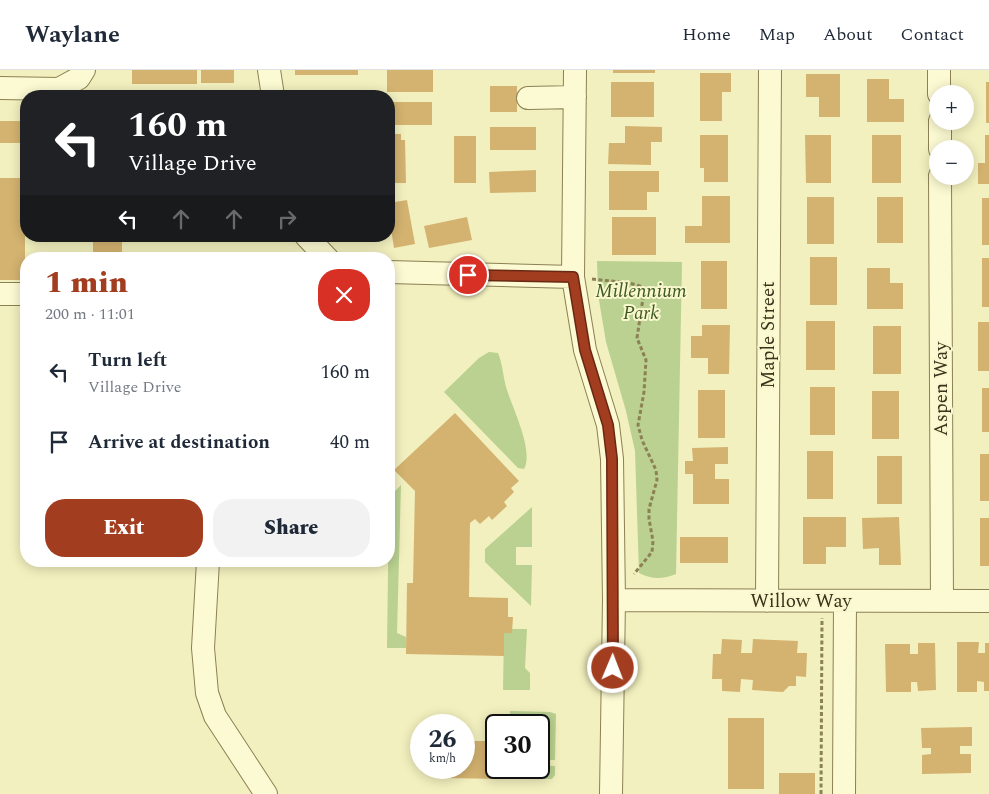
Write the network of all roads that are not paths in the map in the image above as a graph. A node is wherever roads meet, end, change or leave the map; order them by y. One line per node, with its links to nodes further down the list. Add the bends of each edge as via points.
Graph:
1 (84, 70): 7 (street, via 80,78 59,89)
2 (269, 70): 8 (street)
3 (575, 70): 9 (street)
4 (770, 70): 20 (street, Maple Street)
5 (939, 70): 6 (street)
6 (940, 85)
7 (0, 88)
8 (272, 90)
9 (575, 97): 10 (street); 15 (street)
10 (528, 98)
11 (940, 185): 22 (street, Aspen Way)
12 (312, 242): 13 (street)
13 (321, 252)
14 (395, 272): 15 (street)
15 (573, 277): 19 (street, via 585,350 608,425 612,459)
16 (0, 294): 17 (street)
17 (20, 294)
18 (208, 567): 24 (street, via 202,648 207,693 215,716)
19 (614, 600): 20 (street, Willow Way); 25 (street)
20 (767, 601): 21 (street, Willow Way)
21 (845, 601): 22 (street, Willow Way); 26 (street)
22 (942, 601): 23 (street, Willow Way)
23 (989, 601)
24 (266, 794)
25 (611, 794)
26 (844, 794)

